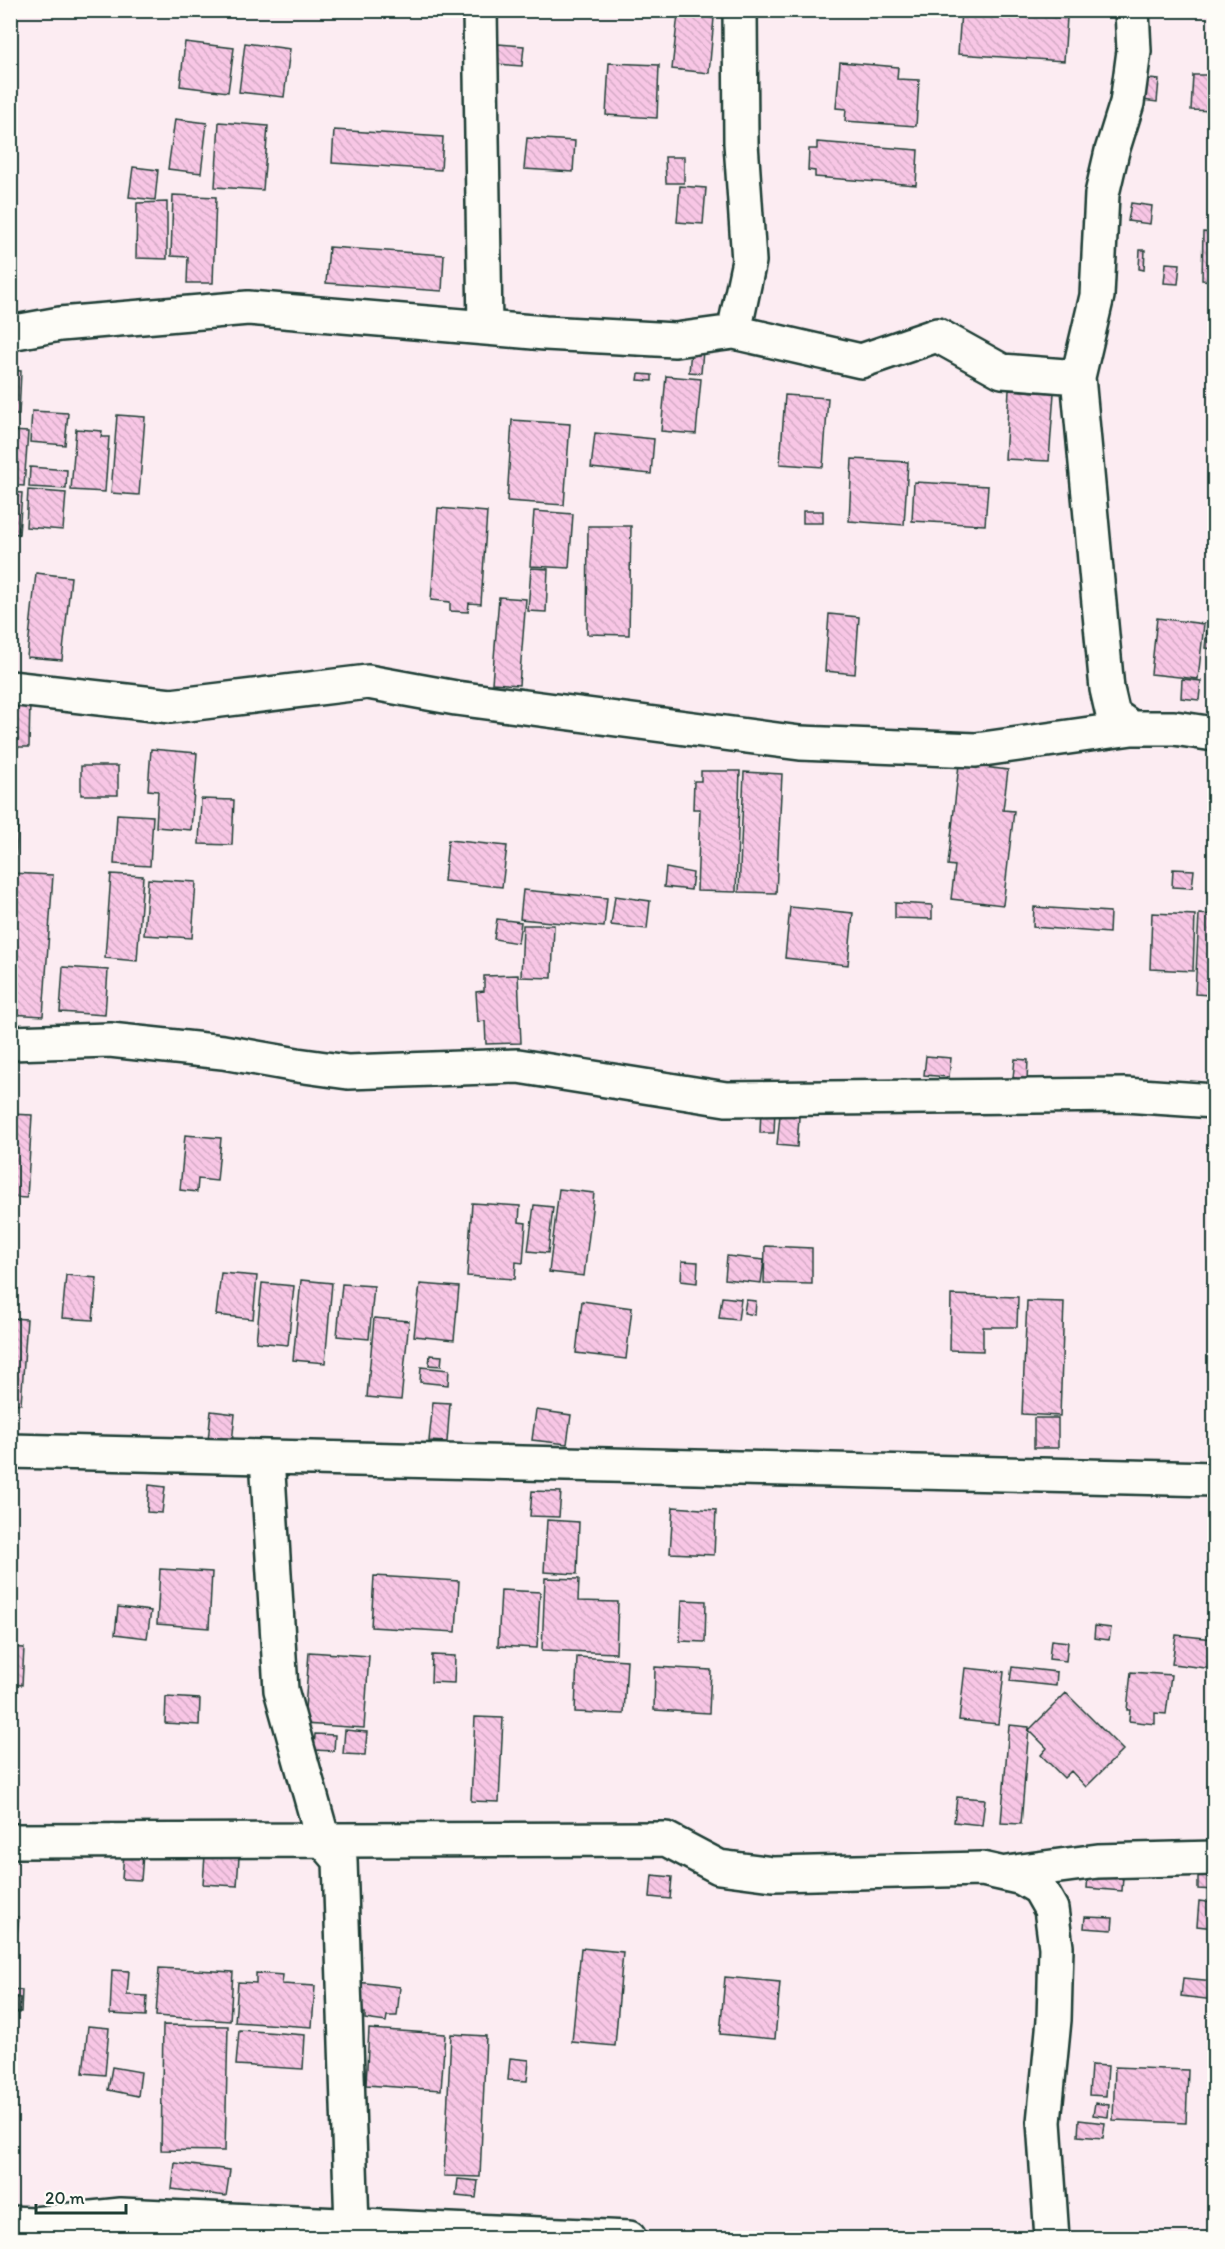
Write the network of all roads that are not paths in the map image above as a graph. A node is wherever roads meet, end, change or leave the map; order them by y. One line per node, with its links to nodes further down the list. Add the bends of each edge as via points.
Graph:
1 (480, 10): 4 (street)
2 (740, 10): 5 (street, via 741,142 749,261)
3 (1132, 10): 7 (street, via 1134,51 1127,103 1102,194 1097,296)
4 (485, 328): 5 (street, via 675,340); 6 (street, via 249,308 60,324)
5 (734, 332): 7 (street, via 861,361 938,335 1002,371)
6 (10, 333)
7 (1078, 377): 9 (street, via 1107,689 1113,715)
8 (10, 688): 9 (street, via 171,706 368,682 456,698 800,742 976,750)
9 (1131, 728): 10 (street, via 1174,728)
10 (1215, 734)
11 (10, 1043): 12 (street, via 110,1040 223,1052 348,1072 518,1066 726,1100 1125,1095)
12 (1215, 1101)
13 (10, 1451): 14 (street)
14 (267, 1457): 15 (street); 16 (street, via 281,1690)
15 (1215, 1479)
16 (323, 1840): 17 (street); 19 (street, via 666,1839 719,1867 773,1874 982,1869); 20 (street, via 340,1860)
17 (10, 1841)
18 (1215, 1858): 19 (street, via 1098,1861)
19 (1003, 1874): 23 (street, via 1022,1878 1039,1888 1051,1909 1056,1947 1054,2020 1044,2121)
20 (352, 2226): 21 (street, via 121,2215); 22 (street)
21 (26, 2228)
22 (629, 2238)
23 (1052, 2238)

